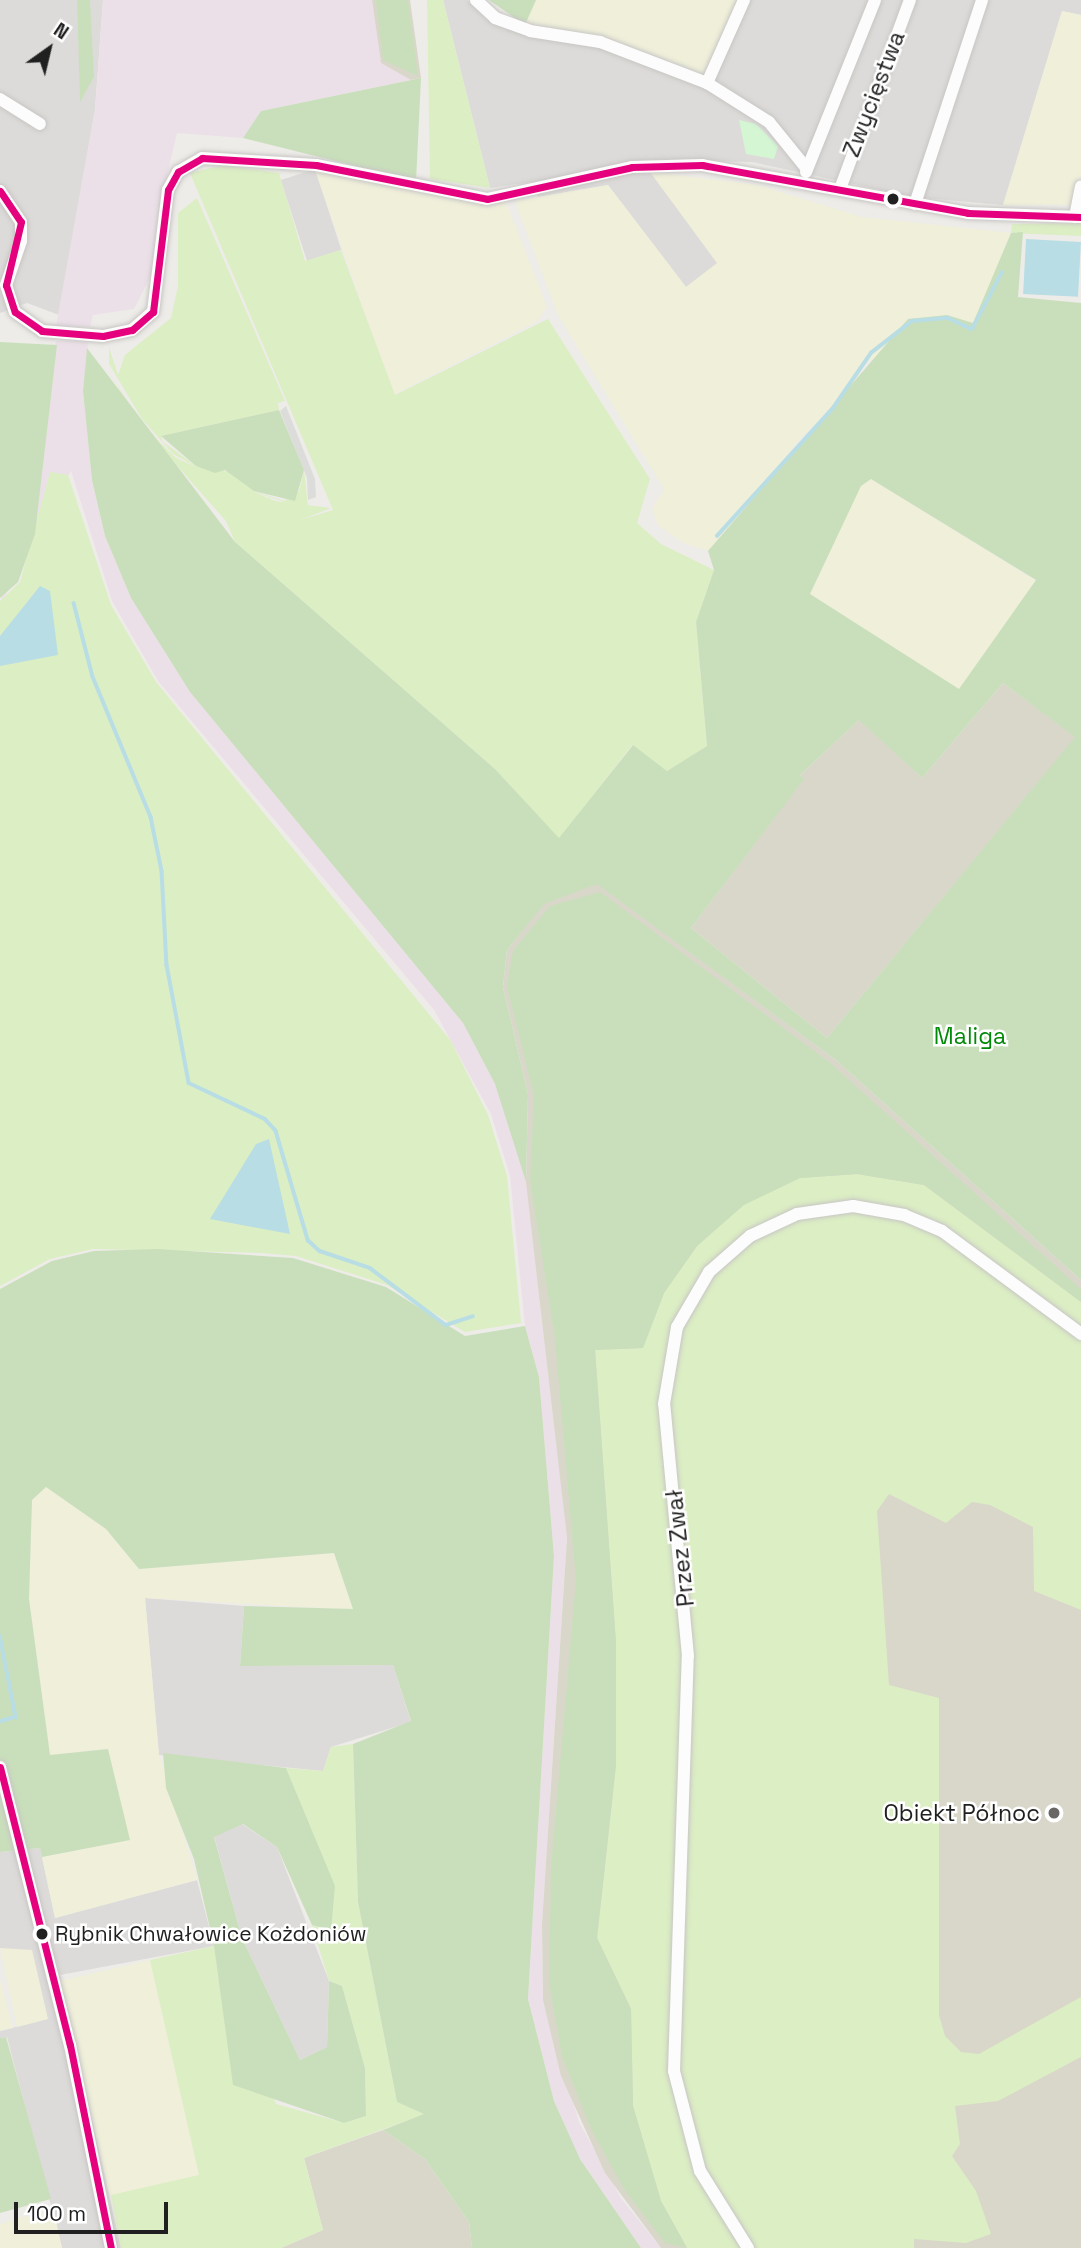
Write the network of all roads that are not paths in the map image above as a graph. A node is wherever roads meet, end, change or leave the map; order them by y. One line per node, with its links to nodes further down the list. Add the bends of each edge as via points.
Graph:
1 (476, 0): 6 (street, via 495,18 530,31 600,41)
2 (744, 0): 6 (street)
3 (875, 0): 9 (street, Zwycięstwa)
4 (909, 0): 12 (street, Zwycięstwa)
5 (982, 0): 14 (street)
6 (707, 83): 9 (street, via 769,122)
7 (0, 99): 8 (street)
8 (40, 124)
9 (807, 169): 10 (street, Zwycięstwa)
10 (803, 182): 12 (street, Zwycięstwa); 13 (street, Zwycięstwa, via 721,167 662,164 519,196 473,199 316,165 202,159 178,172 168,190 153,312 136,328 103,336 41,331 15,312 6,285 22,241 21,222)
11 (1081, 187): 15 (street)
12 (840, 189): 14 (street, Zwycięstwa)
13 (0, 191)
14 (915, 204): 15 (street, Zwycięstwa)
15 (1078, 217)
16 (1081, 1334): 19 (street, Przez Zwał, via 942,1231 904,1215 853,1206 797,1214 741,1242 695,1290 673,1336 665,1412 688,1656 674,2071 700,2171)
17 (0, 1767): 18 (street, via 69,2045)
18 (111, 2248)
19 (748, 2248)

